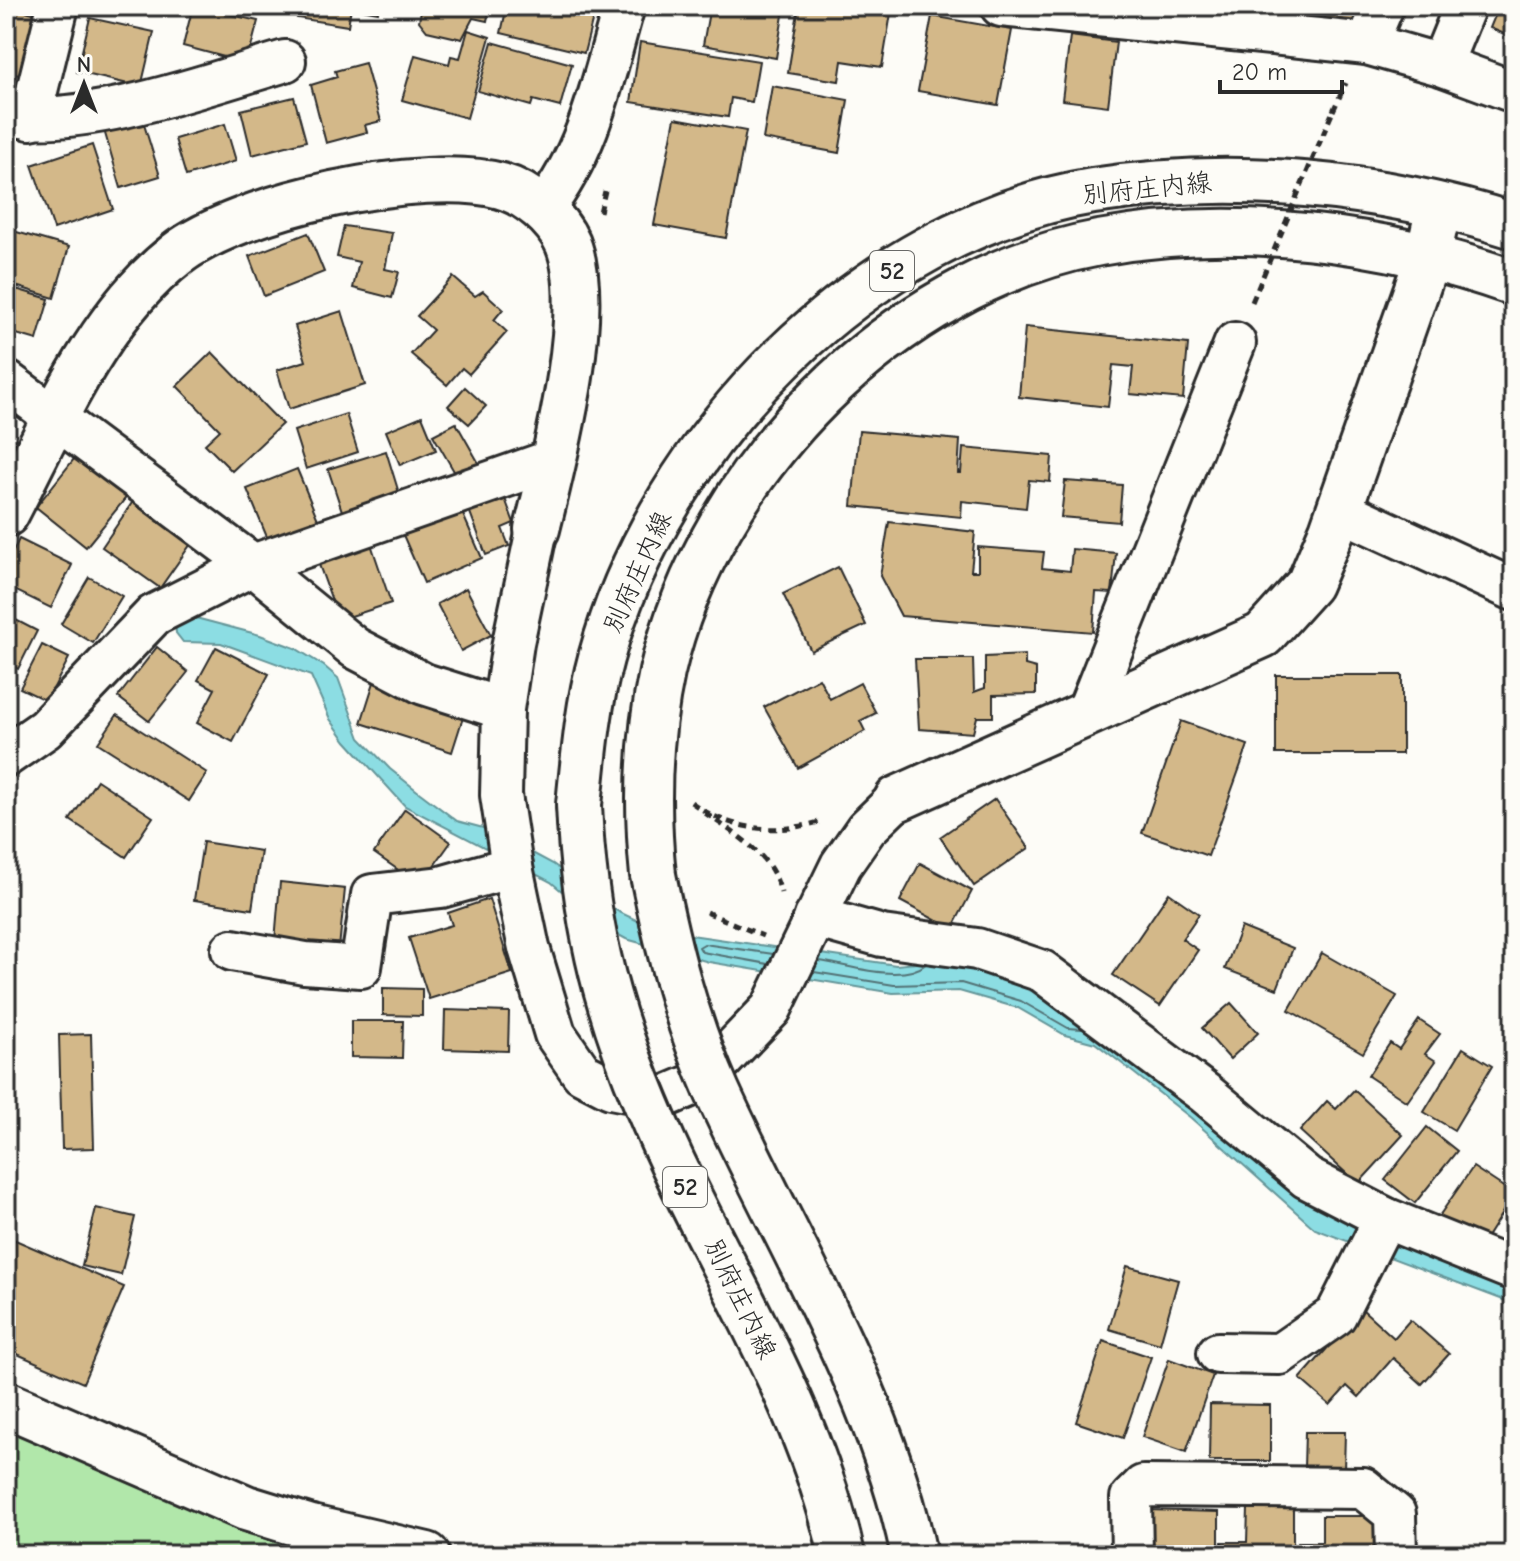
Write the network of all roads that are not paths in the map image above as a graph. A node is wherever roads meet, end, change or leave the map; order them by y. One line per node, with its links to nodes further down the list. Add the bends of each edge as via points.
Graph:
1 (58, 6): 11 (street)
2 (624, 6): 13 (street, via 584,145)
3 (1001, 6): 6 (street)
4 (1383, 6): 7 (street)
5 (1465, 6): 9 (street)
6 (1189, 15): 7 (street)
7 (1367, 44): 9 (street)
8 (285, 61): 11 (street, via 193,89 61,118)
9 (1441, 65): 10 (street)
10 (1514, 92)
11 (18, 117)
12 (1439, 206): 14 (main road, 別府庄内線 / 52); 15 (main road); 38 (main road, 別府庄内線 / 52, bridge, via 1337,186 1170,182 1090,192 998,219 944,242 877,280 812,328 761,378 708,443 661,515 624,594 601,657 586,729 579,805 595,952 647,1106 807,1444)
13 (543, 209): 19 (main road, via 503,186 448,180 345,192 241,218 177,253 117,313); 20 (main road, via 567,243 576,289 573,348)
14 (1514, 226)
15 (1428, 257): 16 (main road, 別府庄内線 / 52); 21 (main road); 39 (main road, 別府庄内線 / 52, bridge, via 1252,233 1171,234 1098,243 1030,262 968,289 910,323 808,409 765,459 708,547 681,612 650,737 647,809 653,875 685,1011 716,1088 845,1354 896,1485)
16 (1514, 283)
17 (1235, 343): 27 (street)
18 (6, 381): 19 (street)
19 (56, 419): 22 (main road); 24 (street)
20 (553, 460): 23 (main road); 24 (street)
21 (1340, 510): 25 (street); 27 (main road, via 1309,584 1263,635)
22 (6, 514)
23 (537, 529): 26 (street)
24 (253, 565): 26 (street, via 355,648 424,684); 28 (street, via 154,615 45,729)
25 (1514, 590)
26 (503, 709): 30 (street, via 501,795)
27 (1086, 715): 29 (main road)
28 (6, 756)
29 (897, 799): 31 (street)
30 (512, 867): 31 (street, via 555,1034 582,1073 611,1088 662,1098 702,1081 750,1034 787,980); 32 (street, via 441,887 372,895 361,967)
31 (799, 910): 33 (street, via 882,936 977,949 1042,971 1206,1094 1307,1178)
32 (232, 950)
33 (1385, 1218): 34 (street); 35 (street, via 1336,1315 1280,1354)
34 (1514, 1270)
35 (1218, 1353)
36 (6, 1404): 37 (main road, via 246,1508)
37 (427, 1555)
38 (842, 1555)
39 (914, 1555)
40 (1132, 1555): 41 (street, via 1131,1498 1143,1486 1158,1486 1363,1488 1395,1514)
41 (1396, 1555)

